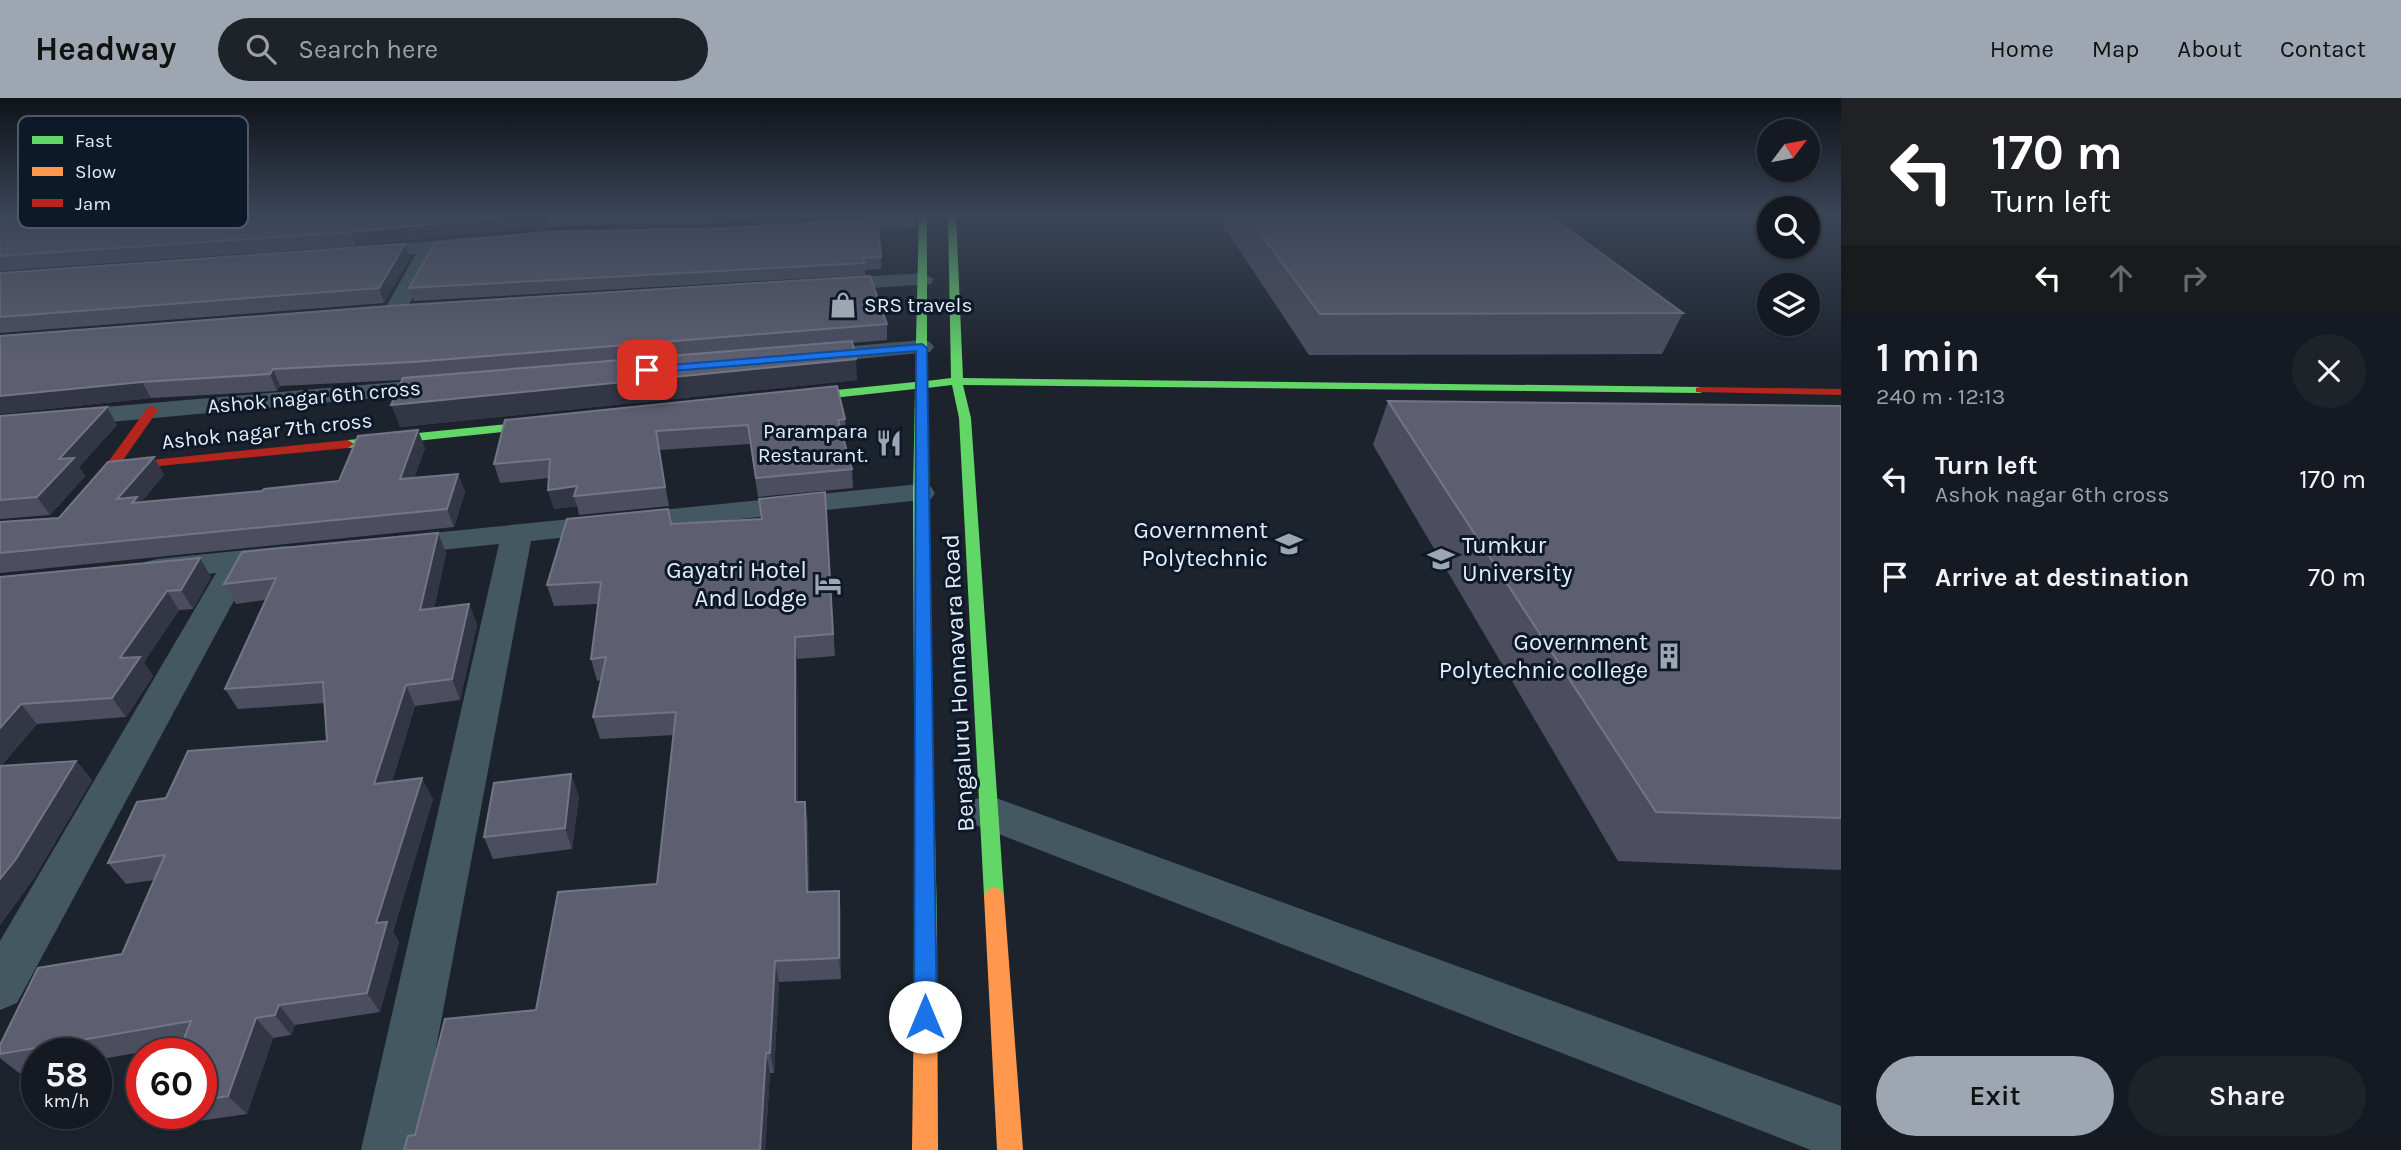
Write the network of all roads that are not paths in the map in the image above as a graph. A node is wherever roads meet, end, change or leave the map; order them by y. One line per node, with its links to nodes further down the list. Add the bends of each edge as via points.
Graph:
1 (421, 264): 7 (street)
2 (923, 264): 4 (main road, Bengaluru Honnavara Road)
3 (953, 264): 11 (main road, Bengaluru Honnavara Road)
4 (923, 279): 5 (street); 9 (main road, Bengaluru Honnavara Road)
5 (797, 286)
6 (422, 310): 7 (street)
7 (394, 312): 8 (street)
8 (367, 314)
9 (922, 348): 10 (street); 13 (main road, Bengaluru Honnavara Road)
10 (784, 359)
11 (957, 382): 13 (main road); 14 (main road); 25 (main road, Bengaluru Honnavara Road, via 965,418)
12 (468, 384): 16 (street, Ashok nagar 6th cross)
13 (921, 385): 15 (main road); 19 (main road, Bengaluru Honnavara Road)
14 (1841, 391)
15 (770, 401)
16 (152, 410): 17 (main road, Ashok nagar 7th cross, via 103,478); 18 (street, Ashok nagar 6th cross)
17 (578, 420)
18 (0, 424)
19 (920, 492): 20 (street); 29 (main road, Bengaluru Honnavara Road, via 926,805)
20 (517, 532): 21 (street); 28 (street)
21 (365, 547)
22 (310, 553): 23 (street)
23 (240, 560): 24 (street); 26 (street)
24 (130, 571)
25 (988, 812): 27 (street); 30 (main road, Bengaluru Honnavara Road)
26 (0, 986)
27 (1841, 1134)
28 (389, 1150)
29 (925, 1150)
30 (1010, 1150)

